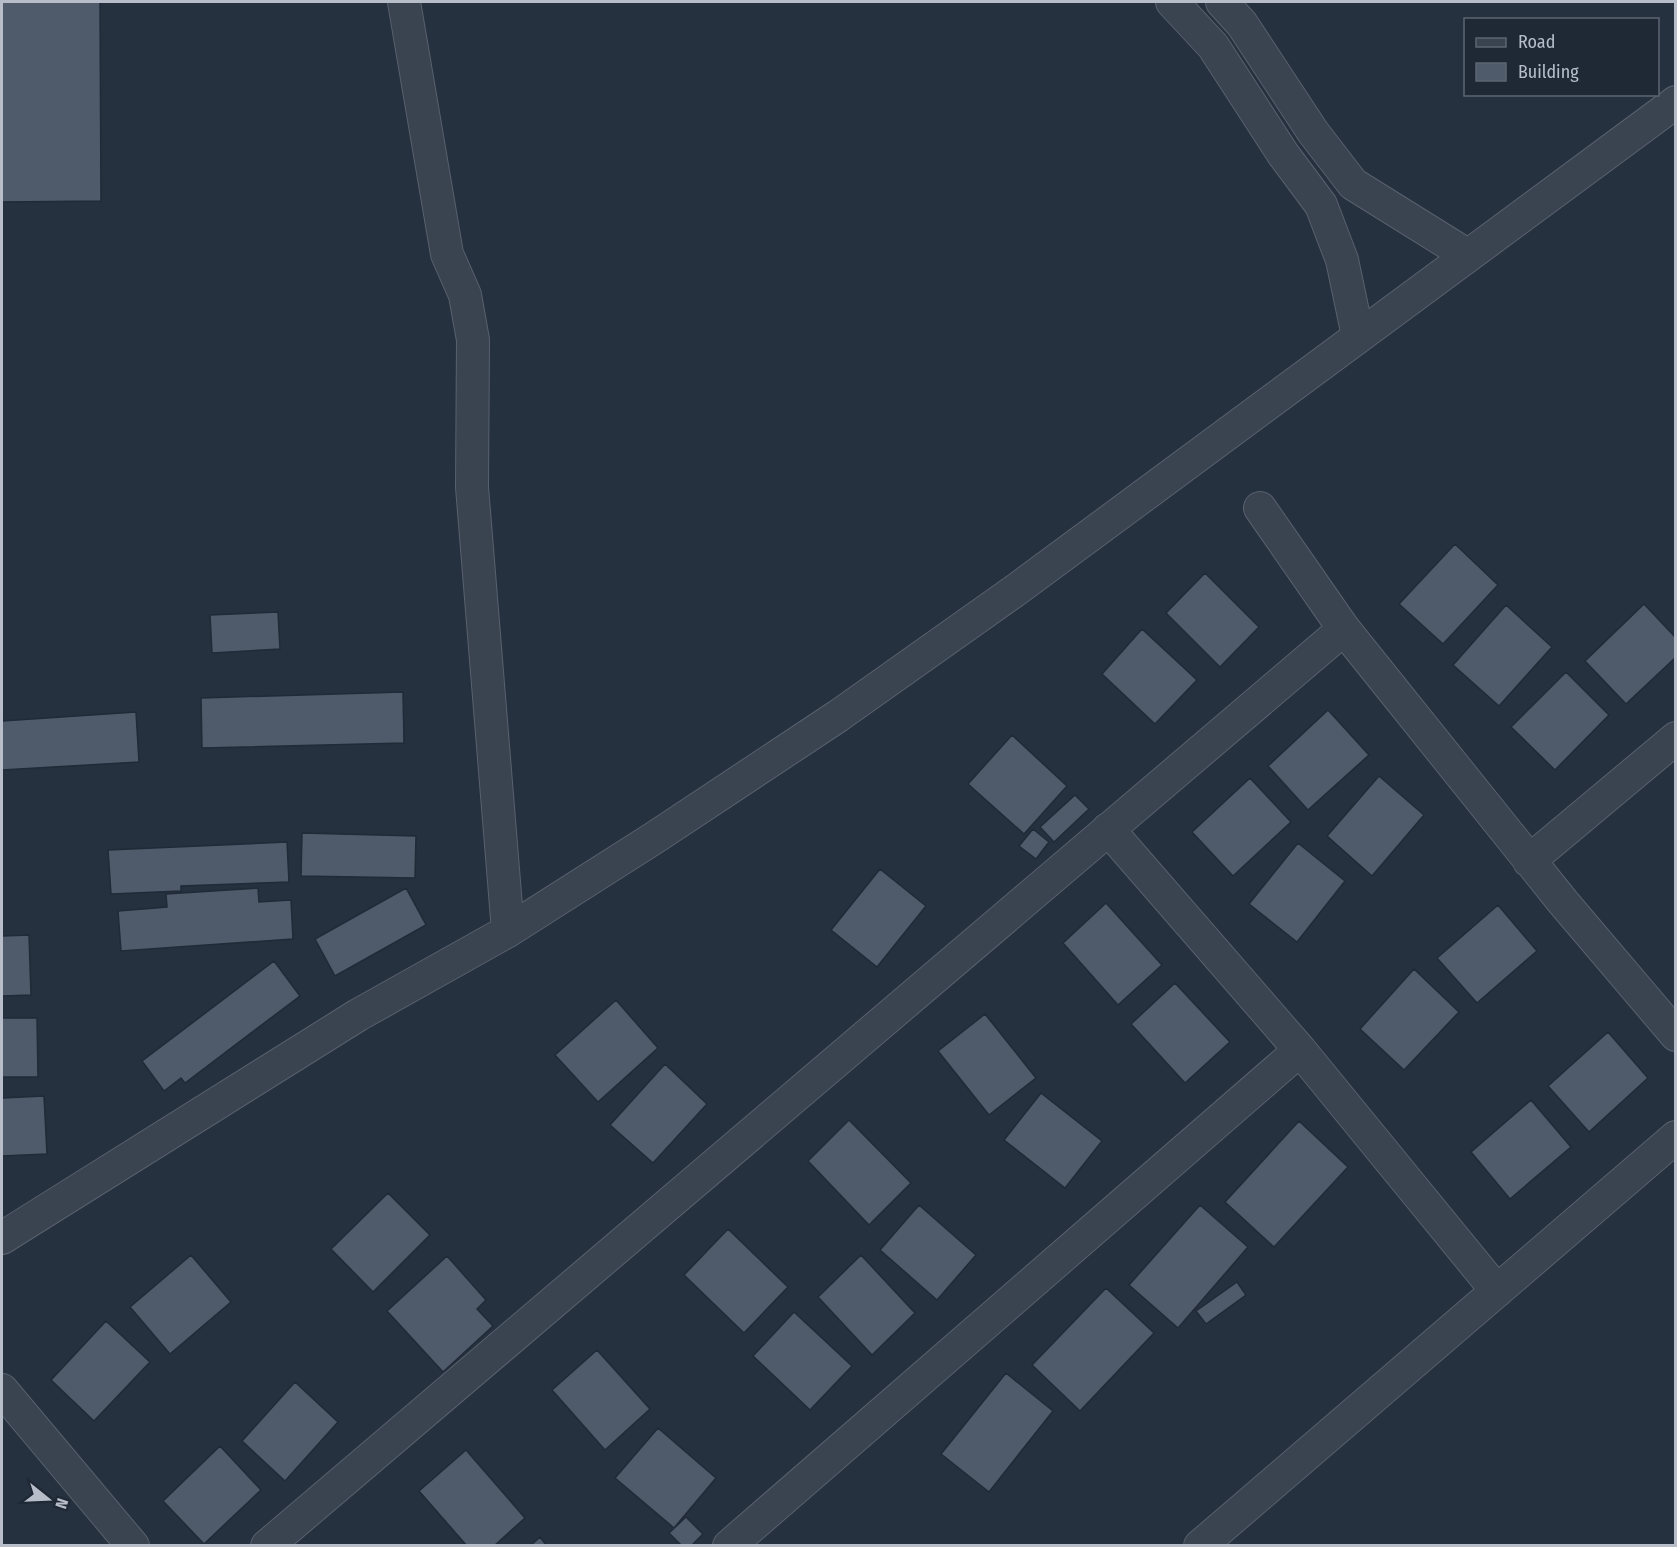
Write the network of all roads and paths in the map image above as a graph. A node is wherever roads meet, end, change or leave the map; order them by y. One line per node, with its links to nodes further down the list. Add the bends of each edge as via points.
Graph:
1 (404, 2): 12 (street, via 447,254 465,295 473,340 472,487)
2 (1172, 2): 6 (street, via 1213,46 1282,154 1321,205 1342,260)
3 (1222, 2): 5 (street, via 1242,24 1312,132 1353,184)
4 (1676, 102): 5 (street)
5 (1467, 255): 6 (street)
6 (1358, 336): 12 (street, via 1030,580 838,716)
7 (1260, 508): 8 (street)
8 (1344, 629): 10 (street); 11 (street)
9 (1676, 738): 11 (street)
10 (1108, 830): 14 (street); 20 (street)
11 (1529, 861): 13 (street)
12 (508, 931): 16 (street, via 358,1015)
13 (1676, 1035)
14 (1299, 1050): 17 (street); 21 (street)
15 (1676, 1137): 17 (street)
16 (2, 1238)
17 (1497, 1291): 22 (street)
18 (2, 1390): 19 (street)
19 (133, 1545)
20 (267, 1545)
21 (729, 1545)
22 (1200, 1545)

